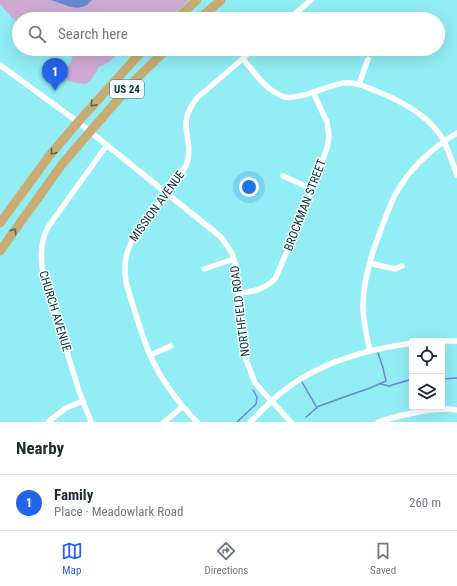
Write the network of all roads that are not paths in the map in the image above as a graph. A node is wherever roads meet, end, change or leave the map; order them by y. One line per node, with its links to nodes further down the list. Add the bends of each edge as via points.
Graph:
1 (197, 0): 4 (highway)
2 (221, 0): 5 (highway)
3 (310, 0): 6 (street)
4 (184, 12)
5 (207, 12)
6 (297, 12)
7 (138, 56): 15 (highway, US 24, one-way to 15)
8 (160, 56): 16 (highway, US 24)
9 (246, 56): 10 (street, MISSION AVENUE)
10 (243, 59): 14 (street, via 274,92 286,97); 23 (street, MISSION AVENUE, via 190,107 185,121 188,159 183,171)
11 (368, 59): 13 (street)
12 (0, 65): 15 (street, NORTHFIELD ROAD)
13 (359, 84): 14 (street, via 346,83); 18 (street, via 405,104 432,126)
14 (313, 92): 22 (street, BROCKMAN STREET, via 327,122 329,136)
15 (78, 122): 16 (street, NORTHFIELD ROAD); 24 (highway, US 24, one-way to 24)
16 (90, 131): 19 (street, NORTHFIELD ROAD); 25 (highway, US 24, one-way to 16, via 63,163)
17 (457, 133): 18 (street)
18 (444, 141): 20 (street); 27 (street, via 421,159 396,194)
19 (107, 145): 23 (street, NORTHFIELD ROAD); 37 (street, CHURCH AVENUE, via 48,227 42,244 41,264)
20 (457, 175)
21 (283, 176): 22 (street)
22 (312, 189): 30 (street, BROCKMAN STREET, via 275,279 259,290)
23 (167, 192): 26 (street, NORTHFIELD ROAD, via 221,237); 36 (street, MISSION AVENUE, via 135,235 128,247 125,260 126,282)
24 (0, 223)
25 (0, 251)
26 (234, 259): 29 (street); 30 (street, NORTHFIELD ROAD)
27 (369, 263): 28 (street, via 395,269); 35 (street, via 363,306)
28 (402, 266)
29 (204, 270)
30 (239, 293): 38 (street, NORTHFIELD ROAD, via 244,354 255,383)
31 (445, 341): 32 (street)
32 (457, 341)
33 (409, 344): 35 (street)
34 (171, 346): 36 (street)
35 (370, 351): 38 (street, via 340,360 312,374 286,388)
36 (150, 355): 39 (street, MISSION AVENUE)
37 (83, 401): 41 (street, via 66,408); 42 (street, CHURCH AVENUE)
38 (272, 402): 45 (street); 46 (street, NORTHFIELD ROAD)
39 (182, 407): 43 (street); 44 (street, MISSION AVENUE)
40 (457, 410): 47 (street, via 445,409)
41 (48, 422)
42 (91, 422)
43 (164, 422)
44 (197, 422)
45 (250, 422)
46 (292, 422)
47 (378, 422)

